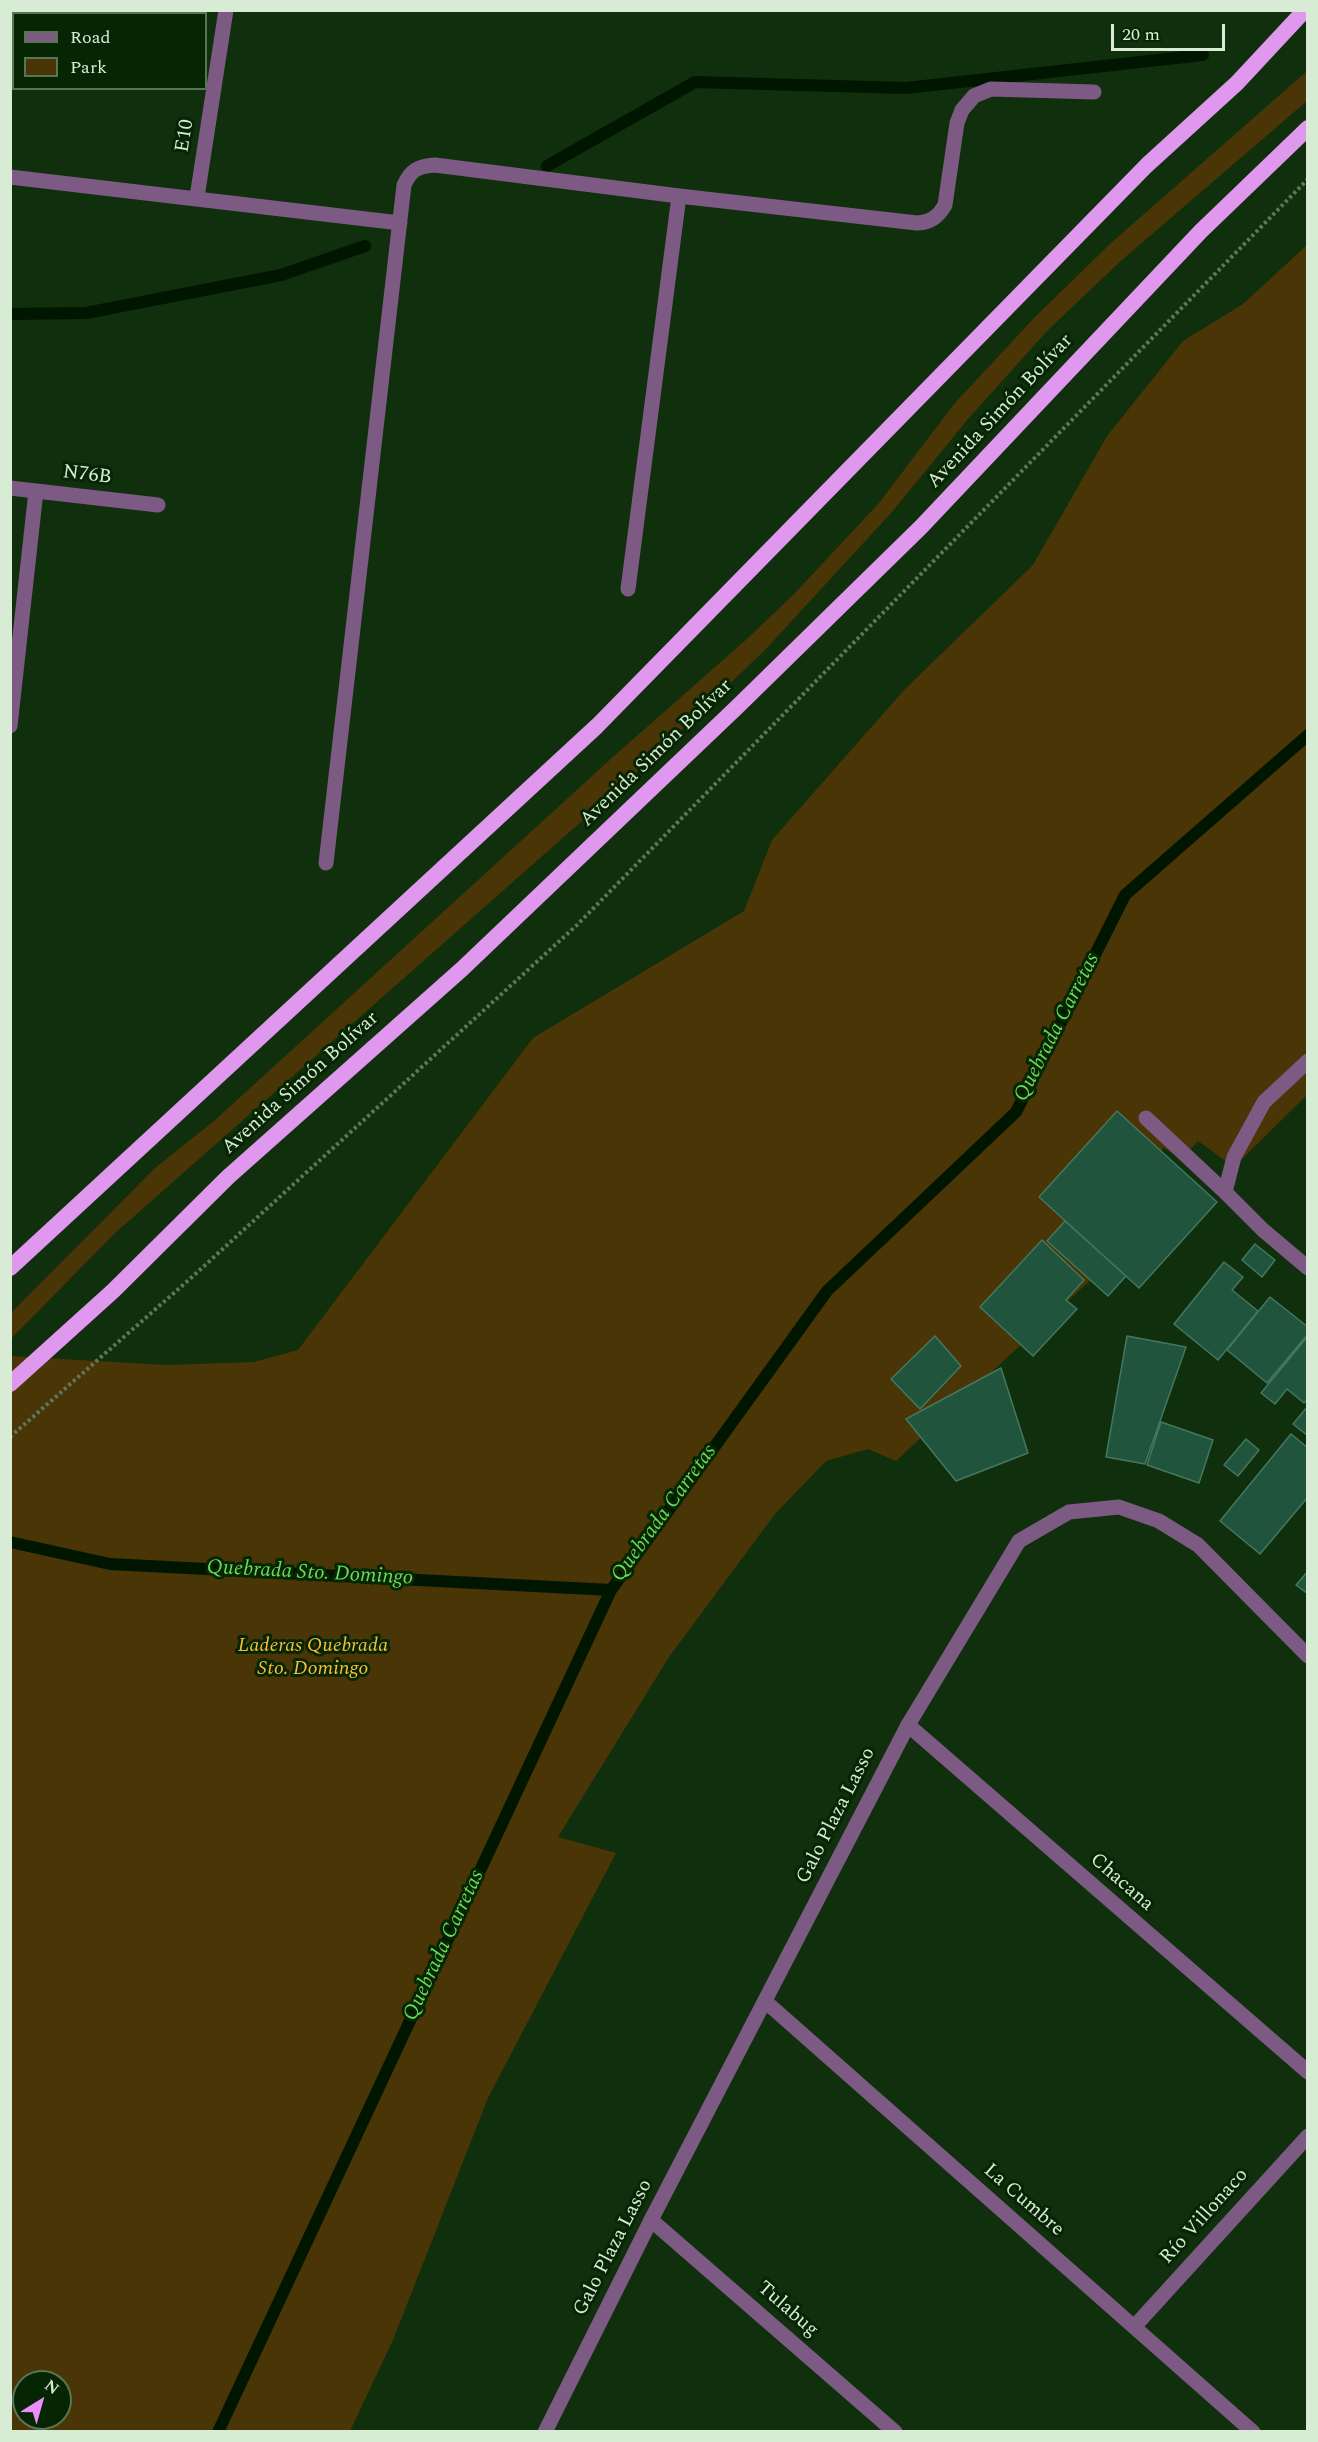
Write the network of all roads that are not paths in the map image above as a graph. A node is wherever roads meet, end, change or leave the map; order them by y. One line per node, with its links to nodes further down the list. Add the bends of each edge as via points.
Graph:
1 (226, 10): 7 (street, E10)
2 (1305, 10): 18 (highway, via 1237,83 1147,165 597,726)
3 (1094, 92): 6 (street, via 991,89 974,96 957,123 945,205 939,216 928,222)
4 (1308, 128): 20 (highway, Avenida Simón Bolívar, via 1201,231 921,527 736,708 471,961 228,1177 113,1291)
5 (10, 177): 7 (street)
6 (679, 196): 8 (street, via 421,166 410,173 404,185); 12 (street)
7 (197, 197): 8 (street)
8 (400, 223): 14 (street)
9 (10, 488): 10 (street, N76B)
10 (36, 491): 11 (street, N76B); 13 (street)
11 (158, 506)
12 (628, 589)
13 (10, 726)
14 (327, 863)
15 (1308, 1061): 17 (street, via 1263,1102 1234,1157)
16 (1146, 1118): 17 (street)
17 (1225, 1192): 19 (street)
18 (10, 1268)
19 (1308, 1268)
20 (10, 1384)
21 (1308, 1656): 22 (street, Galo Plaza Lasso, via 1198,1545 1159,1521 1119,1507 1070,1512 1019,1541)
22 (908, 1725): 23 (street, Galo Plaza Lasso); 24 (street, Chacana)
23 (766, 2002): 26 (street, Galo Plaza Lasso); 27 (street, La Cumbre)
24 (1308, 2072)
25 (1308, 2136): 27 (street, Río Villonaco)
26 (651, 2220): 28 (street, Galo Plaza Lasso); 29 (street, Tulabug)
27 (1134, 2327): 30 (street, La Cumbre)
28 (545, 2432)
29 (896, 2432)
30 (1253, 2432)

